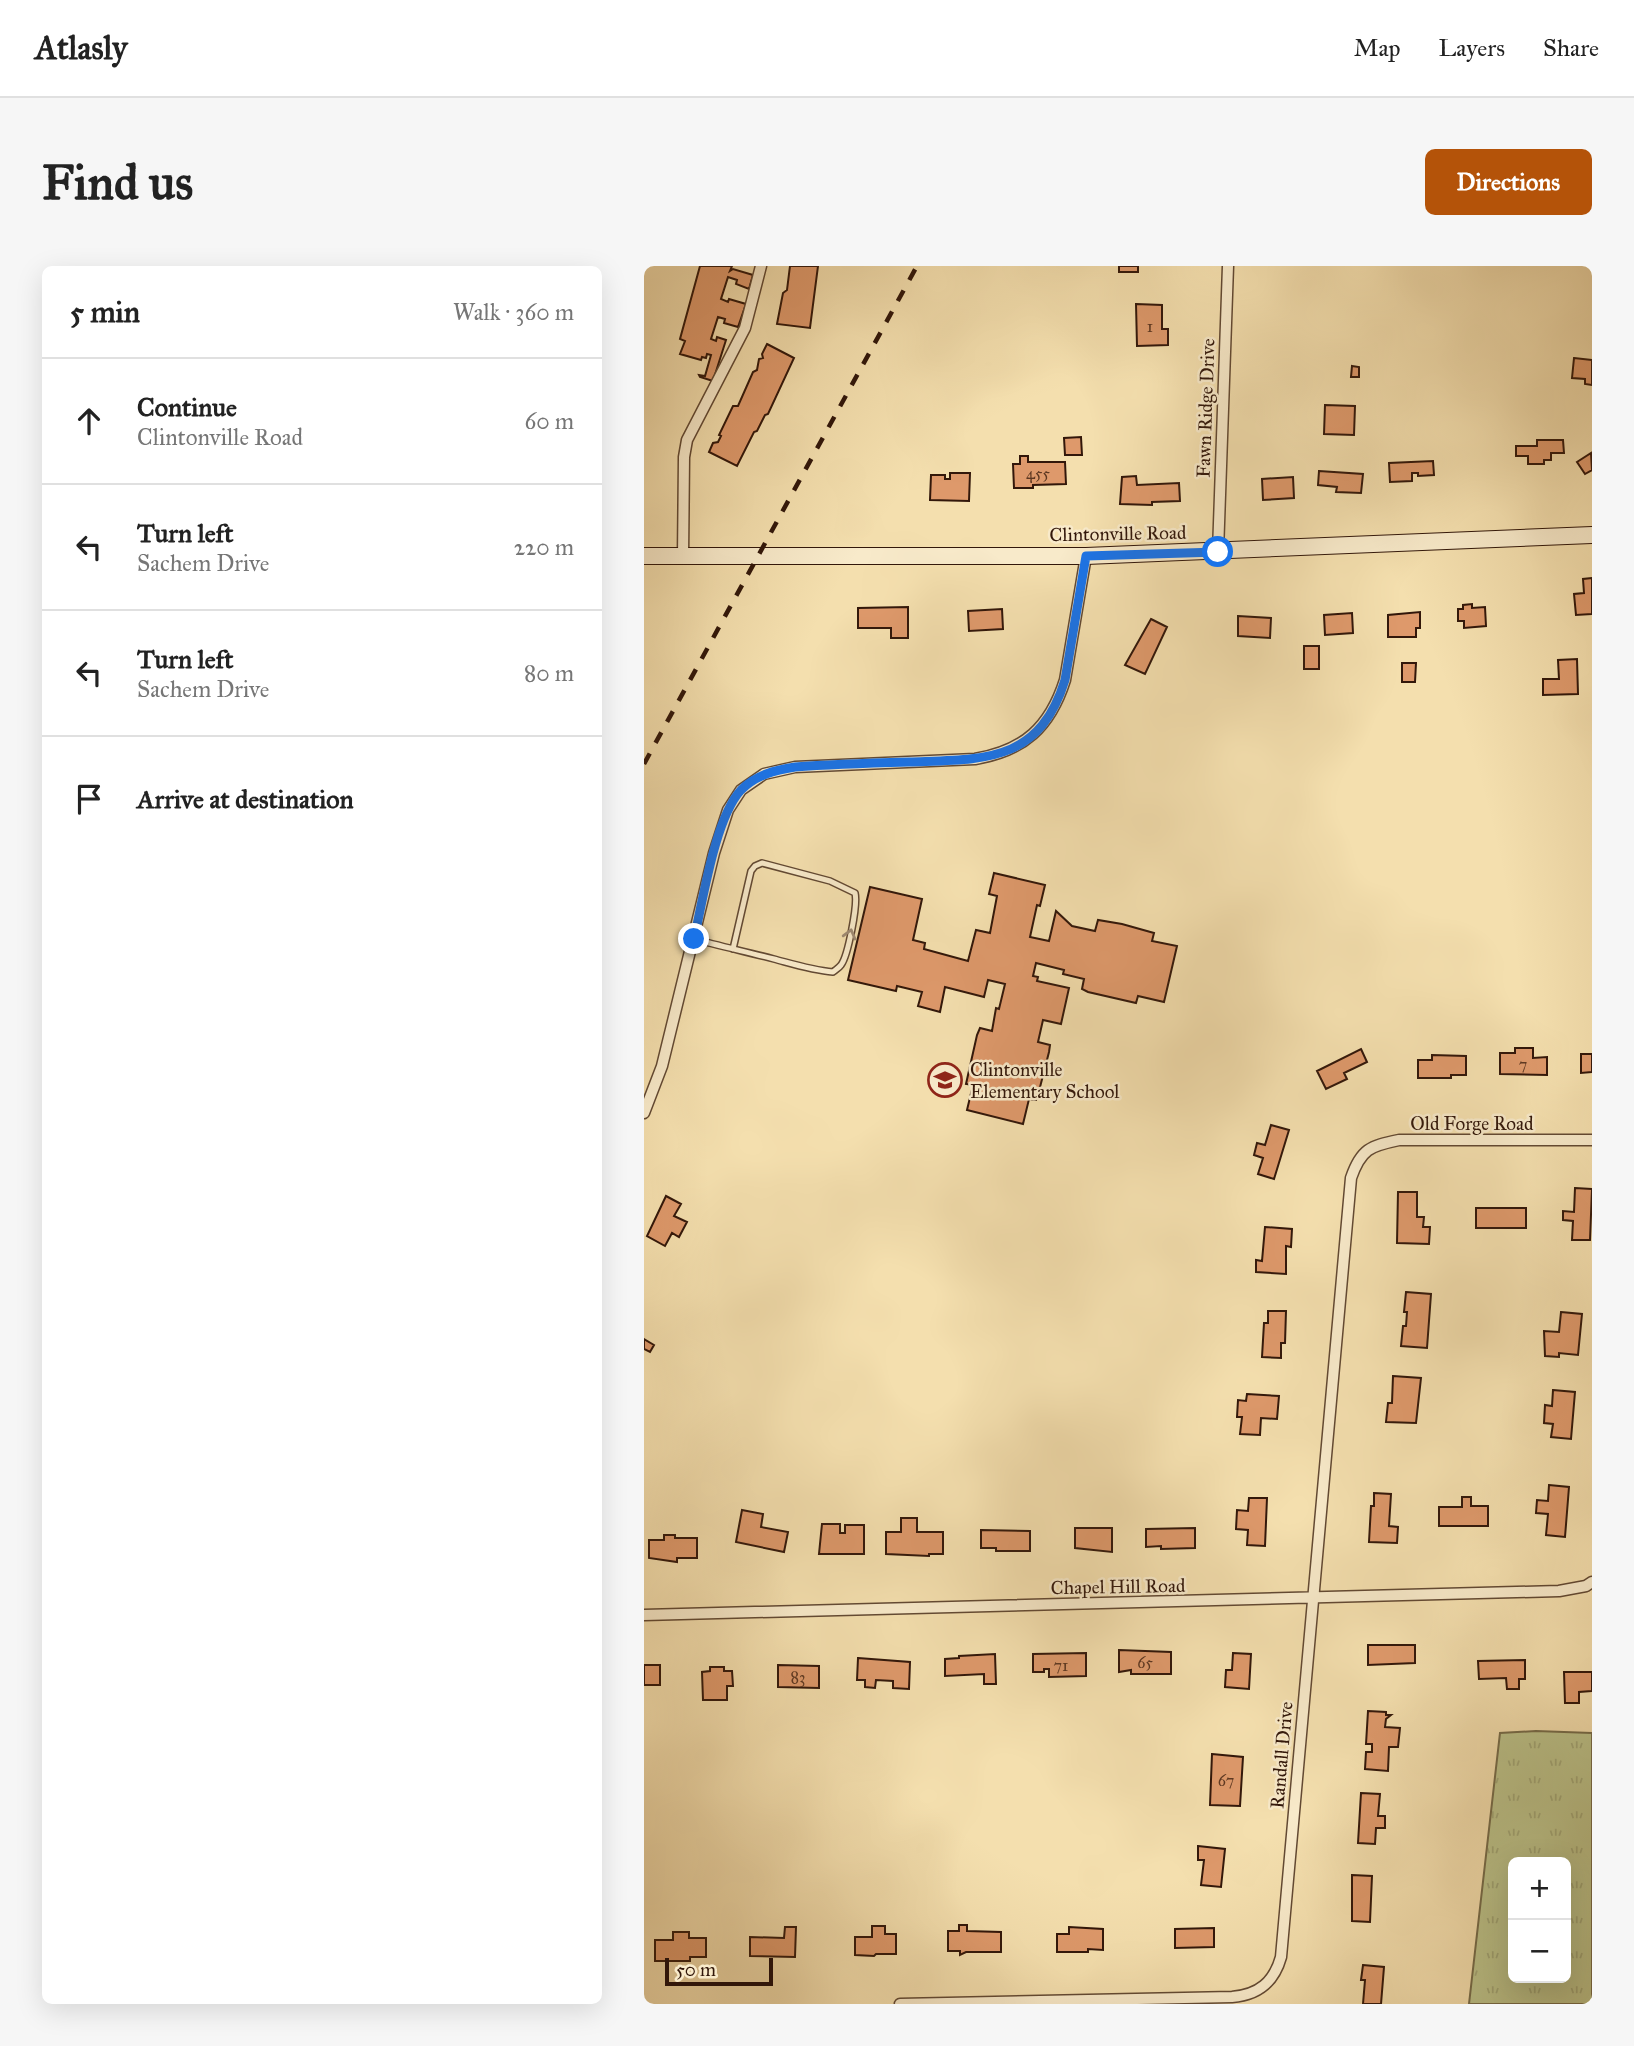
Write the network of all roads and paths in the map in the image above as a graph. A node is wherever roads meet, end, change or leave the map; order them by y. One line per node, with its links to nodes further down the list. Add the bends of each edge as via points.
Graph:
1 (761, 266): 7 (street, via 745,328 687,440)
2 (1228, 266): 4 (street, Fawn Ridge Drive)
3 (1592, 535): 4 (main road, Clintonville Road)
4 (1218, 552): 6 (main road, Clintonville Road)
5 (644, 556): 7 (main road, Clintonville Road)
6 (1086, 556): 7 (main road, Clintonville Road); 8 (street, via 1065,680 1053,711 1039,730 1008,751 985,757 795,767 777,769 752,781 728,810)
7 (683, 557)
8 (694, 939): 9 (lane); 10 (street, via 662,1066)
9 (733, 949): 9 (lane, one-way to 9, via 833,972 842,964 855,893 830,881 762,863 755,866)
10 (644, 1113)
11 (1592, 1140): 12 (street, Old Forge Road, via 1399,1140 1375,1145)
12 (1358, 1158): 14 (street, Randall Drive, via 1351,1178)
13 (1592, 1582): 14 (street, Chapel Hill Road, via 1559,1591)
14 (1312, 1598): 15 (street, Chapel Hill Road); 16 (street, Randall Drive, via 1281,1957 1270,1980 1254,1993 1233,1997)
15 (644, 1615)
16 (901, 2004)

